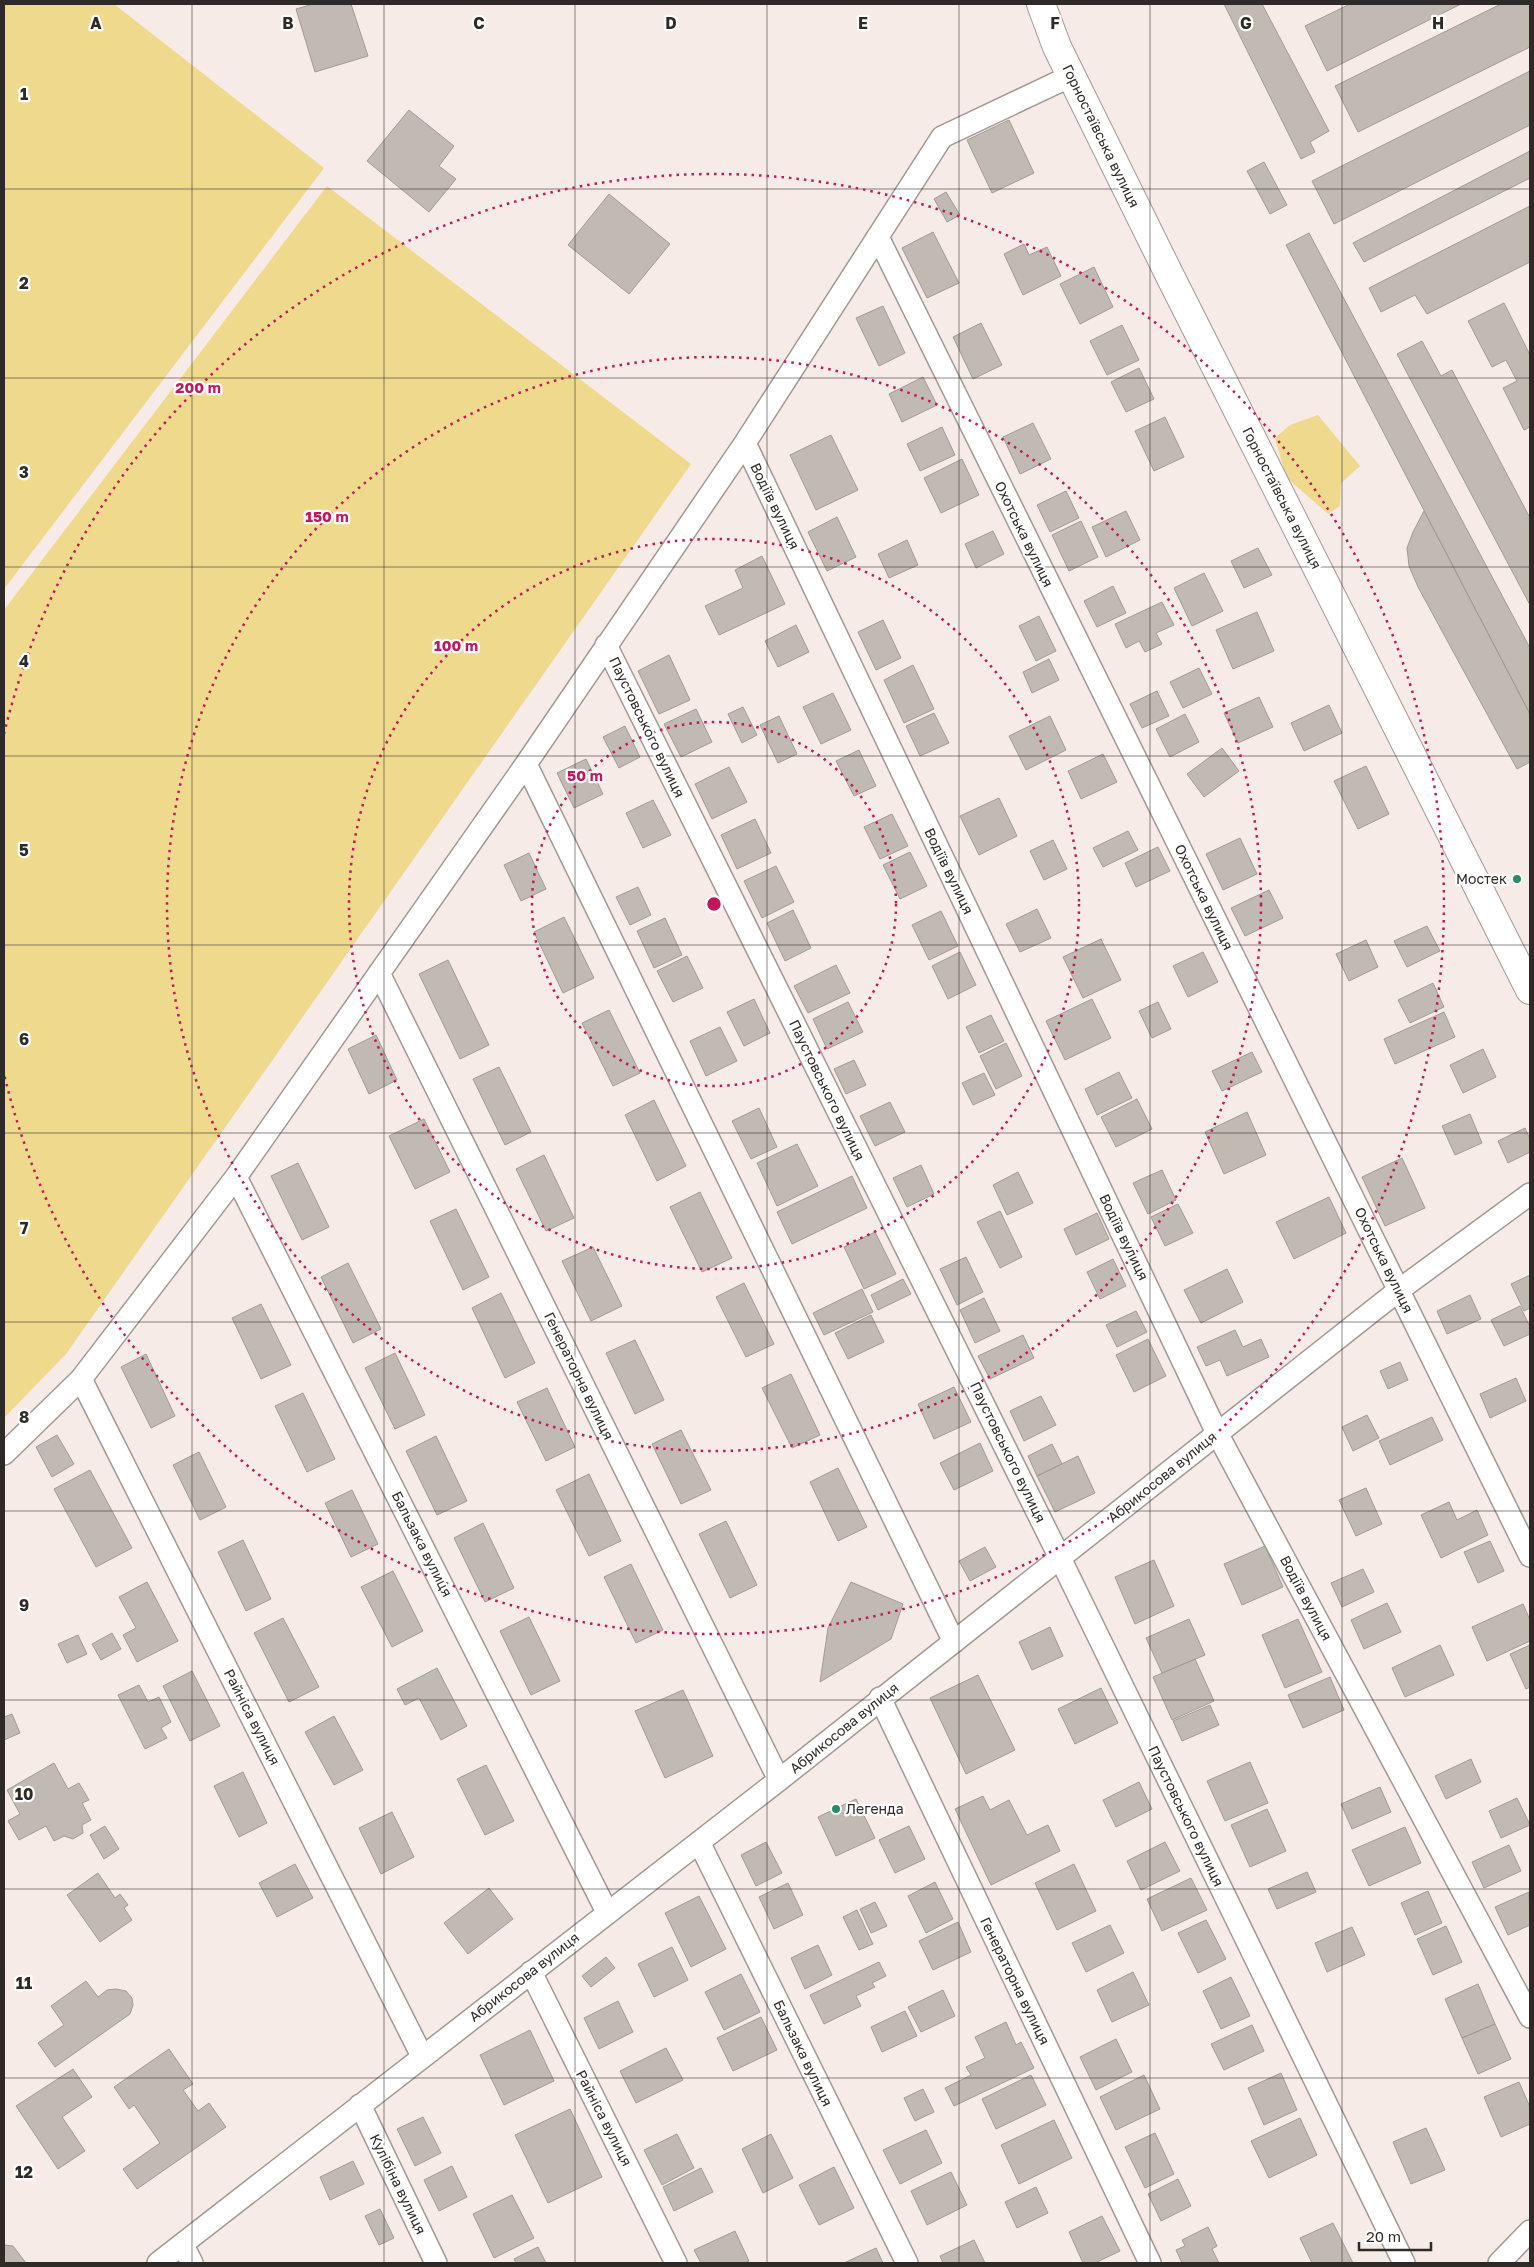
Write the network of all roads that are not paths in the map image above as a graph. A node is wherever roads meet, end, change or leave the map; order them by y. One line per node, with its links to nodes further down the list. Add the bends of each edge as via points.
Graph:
1 (1041, 4): 2 (main road, Горностаївська вулиця)
2 (1071, 76): 3 (street, via 942,137); 8 (main road, Горностаївська вулиця)
3 (878, 237): 4 (street); 11 (street, Охотська вулиця)
4 (745, 443): 5 (street); 13 (street, Водіїв вулиця)
5 (606, 644): 6 (street); 16 (street, Паустовського вулиця)
6 (526, 764): 7 (street); 17 (street)
7 (379, 973): 9 (street); 19 (street, Генераторна вулиця)
8 (1530, 990)
9 (236, 1177): 12 (street); 21 (street, Бальзака вулиця)
10 (1530, 1194): 11 (street, Абрикосова вулиця)
11 (1399, 1290): 13 (street, Абрикосова вулиця); 15 (street, Охотська вулиця)
12 (81, 1379): 14 (street); 24 (street, Райніса вулиця)
13 (1217, 1432): 16 (street, Абрикосова вулиця); 23 (street, Водіїв вулиця)
14 (4, 1454)
15 (1530, 1556)
16 (1060, 1558): 17 (street, Абрикосова вулиця); 33 (street, Паустовського вулиця)
17 (954, 1642): 18 (street, Абрикосова вулиця)
18 (880, 1698): 19 (street, Абрикосова вулиця); 32 (street, Генераторна вулиця)
19 (779, 1780): 20 (street, Абрикосова вулиця)
20 (699, 1842): 21 (street, Абрикосова вулиця); 31 (street, Бальзака вулиця)
21 (607, 1912): 22 (street, Абрикосова вулиця)
22 (531, 1972): 24 (street, Абрикосова вулиця); 30 (street, Райніса вулиця)
23 (1530, 2017)
24 (422, 2056): 25 (street, Абрикосова вулиця)
25 (360, 2105): 27 (street, Абрикосова вулиця); 29 (street, Кулібіна вулиця)
26 (1530, 2231): 34 (street)
27 (187, 2254): 28 (street, Абрикосова вулиця)
28 (158, 2263)
29 (436, 2263)
30 (676, 2263)
31 (907, 2263)
32 (1150, 2263)
33 (1404, 2263)
34 (1499, 2263)

